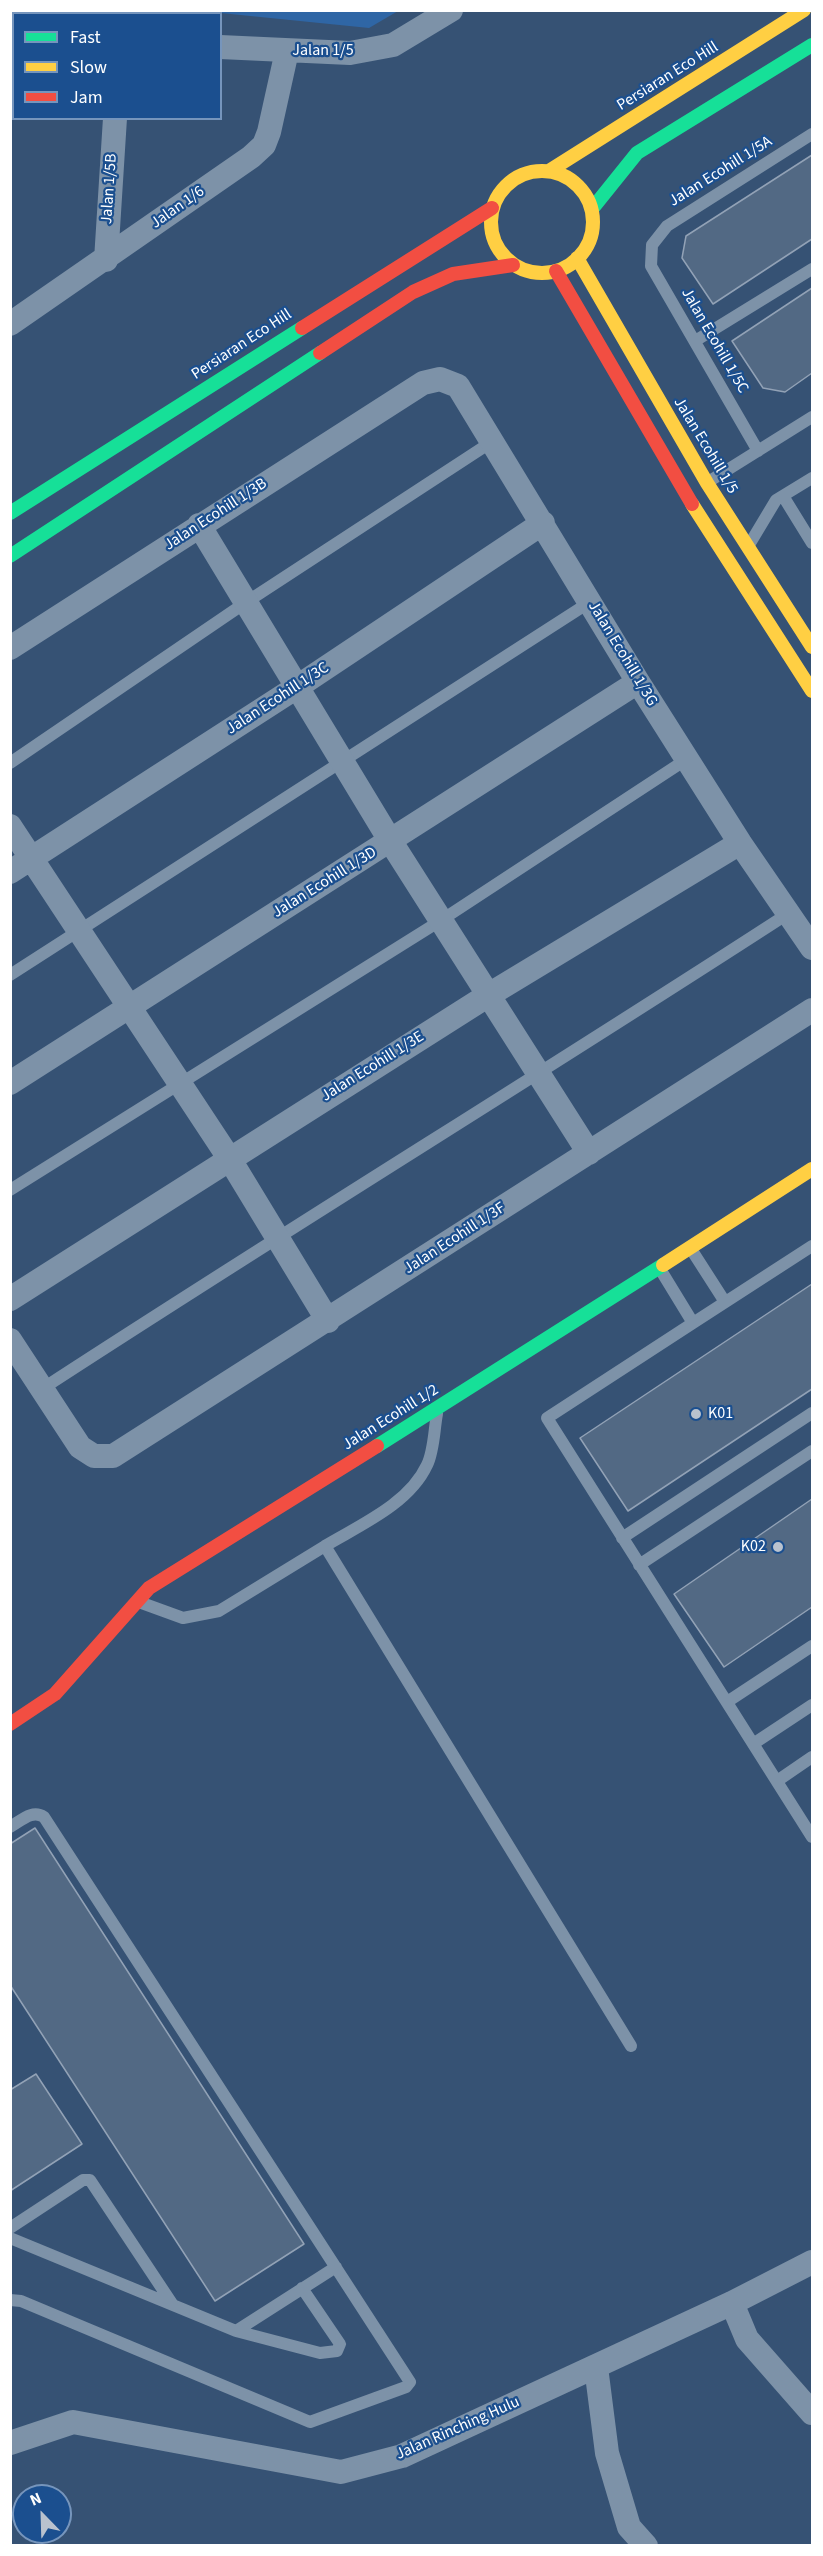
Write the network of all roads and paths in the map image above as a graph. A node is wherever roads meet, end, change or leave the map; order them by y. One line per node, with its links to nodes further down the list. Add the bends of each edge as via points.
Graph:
1 (451, 10): 5 (street, Jalan 1/5, via 393,45 350,53)
2 (804, 10): 8 (street, Persiaran Eco Hill)
3 (813, 45): 10 (street, via 638,153)
4 (222, 47): 5 (street, Jalan 1/5)
5 (287, 51): 13 (street, Jalan 1/6, via 264,145)
6 (115, 120): 13 (street, Jalan 1/5B)
7 (813, 134): 11 (lane, Jalan Ecohill 1/5A, via 667,226)
8 (549, 171): 9 (street, Persiaran Eco Hill, via 527,173 508,183); 10 (street, via 576,184)
9 (492, 208): 14 (street, via 493,240); 26 (street, Persiaran Eco Hill)
10 (592, 209): 12 (street, via 590,241)
11 (652, 244): 18 (lane, Jalan Ecohill 1/5C, via 651,266)
12 (577, 258): 16 (street); 24 (street, Jalan Ecohill 1/5)
13 (106, 260): 17 (street, Jalan 1/6)
14 (513, 265): 16 (street, via 527,271); 31 (street, via 453,274 413,292)
15 (813, 269): 18 (lane)
16 (556, 271): 38 (street, via 686,495)
17 (10, 324)
18 (695, 341): 22 (lane, Jalan Ecohill 1/5C)
19 (423, 383): 21 (street, Jalan Ecohill 1/3G, via 440,380 458,386); 28 (street, Jalan Ecohill 1/3B)
20 (813, 417): 22 (lane)
21 (493, 441): 27 (street, Jalan Ecohill 1/3G); 33 (lane)
22 (758, 451): 24 (lane)
23 (813, 478): 25 (lane)
24 (707, 483): 30 (street, Jalan Ecohill 1/5)
25 (783, 496): 29 (lane); 30 (lane, via 776,500)
26 (10, 513)
27 (543, 524): 32 (street, Jalan Ecohill 1/3G); 37 (street, Jalan Ecohill 1/3C)
28 (199, 525): 33 (street); 35 (street, Jalan Ecohill 1/3B)
29 (813, 543)
30 (748, 548): 34 (street, Jalan Ecohill 1/5)
31 (10, 556)
32 (590, 602): 36 (street, Jalan Ecohill 1/3G); 40 (lane)
33 (245, 603): 37 (street); 41 (lane)
34 (813, 647)
35 (10, 648)
36 (638, 682): 39 (street, Jalan Ecohill 1/3G); 43 (street, Jalan Ecohill 1/3D)
37 (297, 687): 40 (street); 45 (street, Jalan Ecohill 1/3C)
38 (813, 691)
39 (687, 759): 44 (street, Jalan Ecohill 1/3G); 47 (lane)
40 (343, 762): 43 (street); 48 (lane)
41 (10, 763)
42 (10, 826): 45 (street)
43 (391, 842): 47 (street); 52 (street, Jalan Ecohill 1/3D)
44 (740, 843): 46 (street, Jalan Ecohill 1/3G); 51 (street, Jalan Ecohill 1/3E)
45 (20, 866): 48 (street)
46 (789, 913): 49 (street, Jalan Ecohill 1/3G); 54 (lane)
47 (440, 921): 51 (street); 56 (lane)
48 (79, 933): 50 (lane); 52 (street)
49 (813, 948)
50 (10, 975)
51 (488, 996): 54 (street); 58 (street, Jalan Ecohill 1/3E)
52 (127, 1006): 55 (street, Jalan Ecohill 1/3D); 56 (street)
53 (813, 1010): 57 (street, Jalan Ecohill 1/3F)
54 (539, 1075): 57 (street); 61 (lane)
55 (10, 1083)
56 (179, 1083): 58 (street); 60 (lane)
57 (590, 1153): 67 (street, Jalan Ecohill 1/3F)
58 (229, 1158): 61 (street); 65 (street, Jalan Ecohill 1/3E)
59 (813, 1169): 63 (street, Jalan Ecohill 1/2)
60 (10, 1190)
61 (276, 1236): 67 (street); 70 (lane)
62 (813, 1246): 66 (lane)
63 (690, 1248): 64 (street, Jalan Ecohill 1/2); 66 (lane)
64 (659, 1268): 68 (lane); 71 (street, Jalan Ecohill 1/2)
65 (10, 1299)
66 (725, 1302): 68 (lane)
67 (328, 1321): 70 (street, Jalan Ecohill 1/3F, via 113,1456 93,1456 80,1447)
68 (693, 1323): 74 (lane, via 547,1418)
69 (10, 1340): 70 (street)
70 (42, 1389)
71 (438, 1408): 75 (lane, via 428,1464 414,1486 389,1507); 77 (street, Jalan Ecohill 1/2, via 149,1588)
72 (813, 1413): 74 (lane)
73 (813, 1451): 76 (lane)
74 (622, 1538): 76 (lane)
75 (325, 1546): 77 (lane, via 219,1611 183,1618); 88 (lane)
76 (639, 1565): 79 (lane)
77 (138, 1601): 81 (street, Jalan Ecohill 1/2, via 55,1694)
78 (813, 1646): 79 (lane)
79 (727, 1702): 82 (lane)
80 (813, 1705): 82 (lane)
81 (10, 1724)
82 (753, 1744): 84 (lane)
83 (813, 1757): 84 (lane)
84 (777, 1781): 85 (lane)
85 (808, 1818): 87 (lane)
86 (10, 1827): 92 (lane, via 32,1814 44,1817)
87 (813, 1837)
88 (631, 2046)
89 (10, 2229): 96 (lane, via 86,2178)
90 (10, 2238): 96 (lane)
91 (813, 2262): 95 (street, Jalan Rinching Hulu)
92 (336, 2267): 93 (lane); 94 (lane, via 410,2382 406,2387 310,2422 21,2301)
93 (302, 2288): 97 (lane); 97 (lane, via 340,2343 337,2351 320,2353)
94 (10, 2300)
95 (732, 2303): 98 (street, Jalan Rinching Hulu); 99 (street, via 747,2338)
96 (173, 2305): 97 (lane)
97 (236, 2331)
98 (596, 2367): 100 (street, Jalan Rinching Hulu, via 402,2456 341,2472 73,2422); 101 (street, via 607,2452 629,2528)
99 (813, 2413)
100 (10, 2443)
101 (646, 2546)

